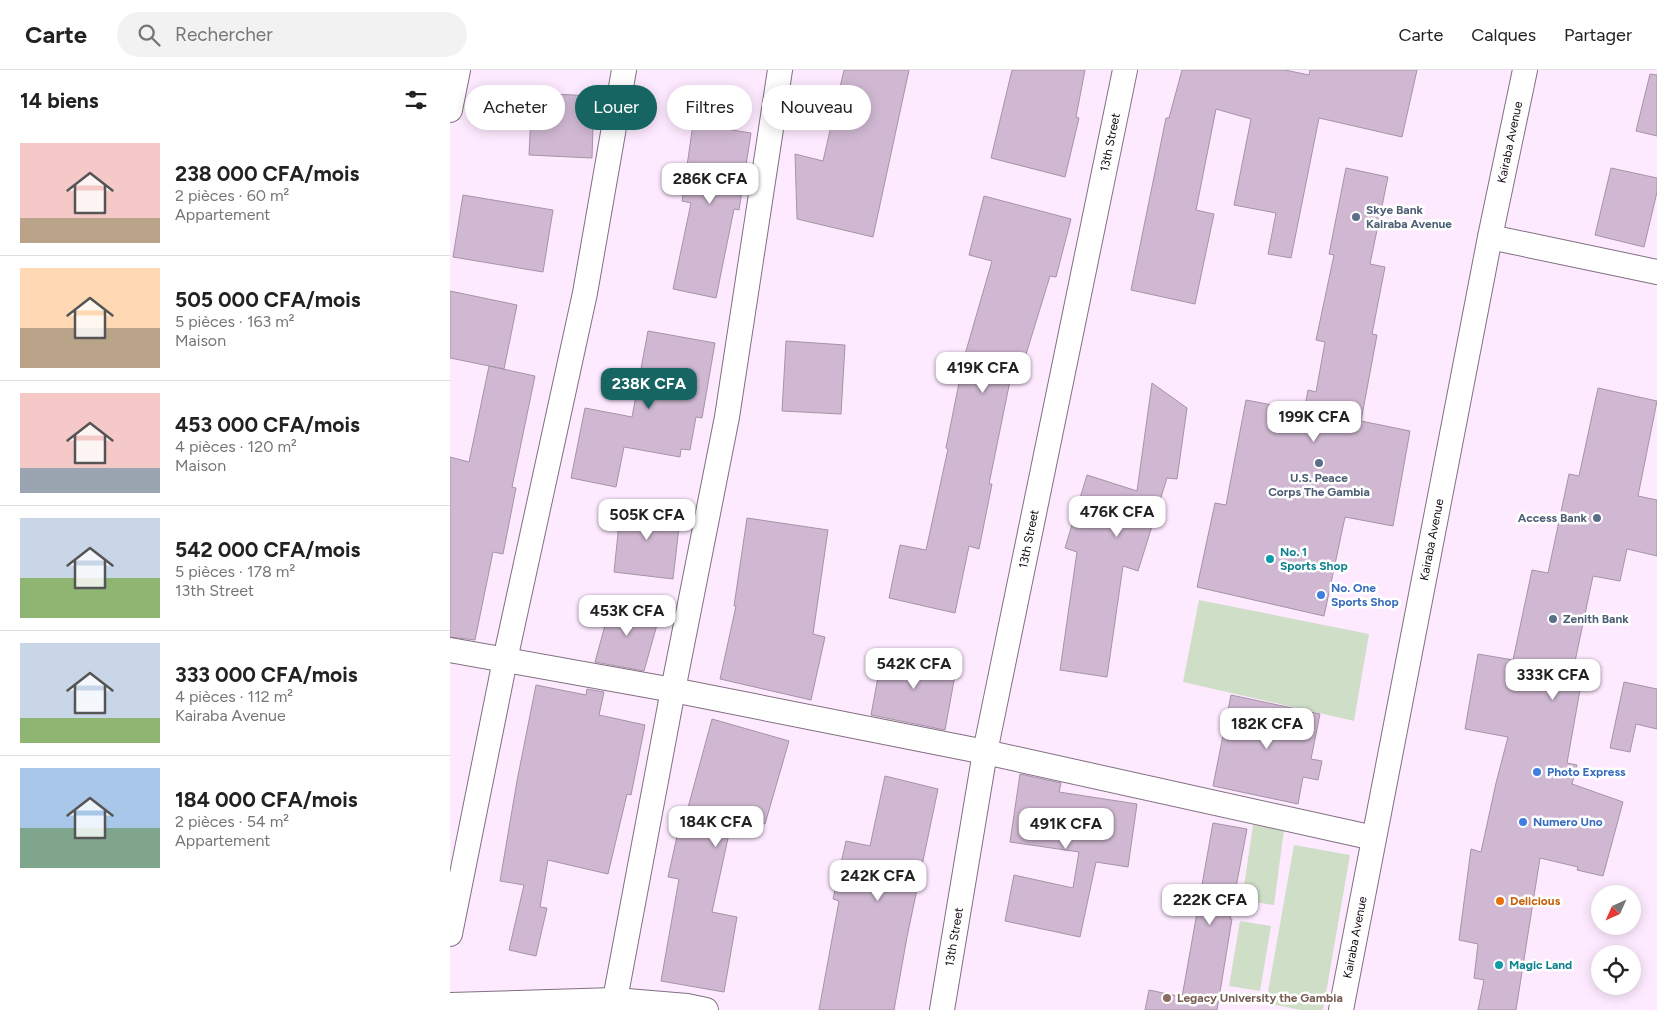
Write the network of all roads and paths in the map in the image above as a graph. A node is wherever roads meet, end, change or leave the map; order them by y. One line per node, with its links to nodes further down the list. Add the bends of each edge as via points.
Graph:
1 (458, 70): 6 (street)
2 (624, 70): 10 (street, via 585,293)
3 (780, 70): 11 (street, via 727,417)
4 (1125, 70): 12 (street, 13th Street)
5 (1525, 70): 7 (street, Kairaba Avenue)
6 (450, 110)
7 (1490, 237): 8 (street); 13 (street, Kairaba Avenue)
8 (1657, 272)
9 (450, 650): 10 (street)
10 (505, 660): 11 (street); 14 (street)
11 (673, 690): 12 (street); 16 (street)
12 (985, 752): 13 (street); 18 (street, 13th Street)
13 (1374, 838): 19 (street, Kairaba Avenue)
14 (450, 934)
15 (450, 1005): 16 (street)
16 (614, 1005): 17 (street, via 688,1006)
17 (706, 1010)
18 (942, 1010)
19 (1341, 1010)

